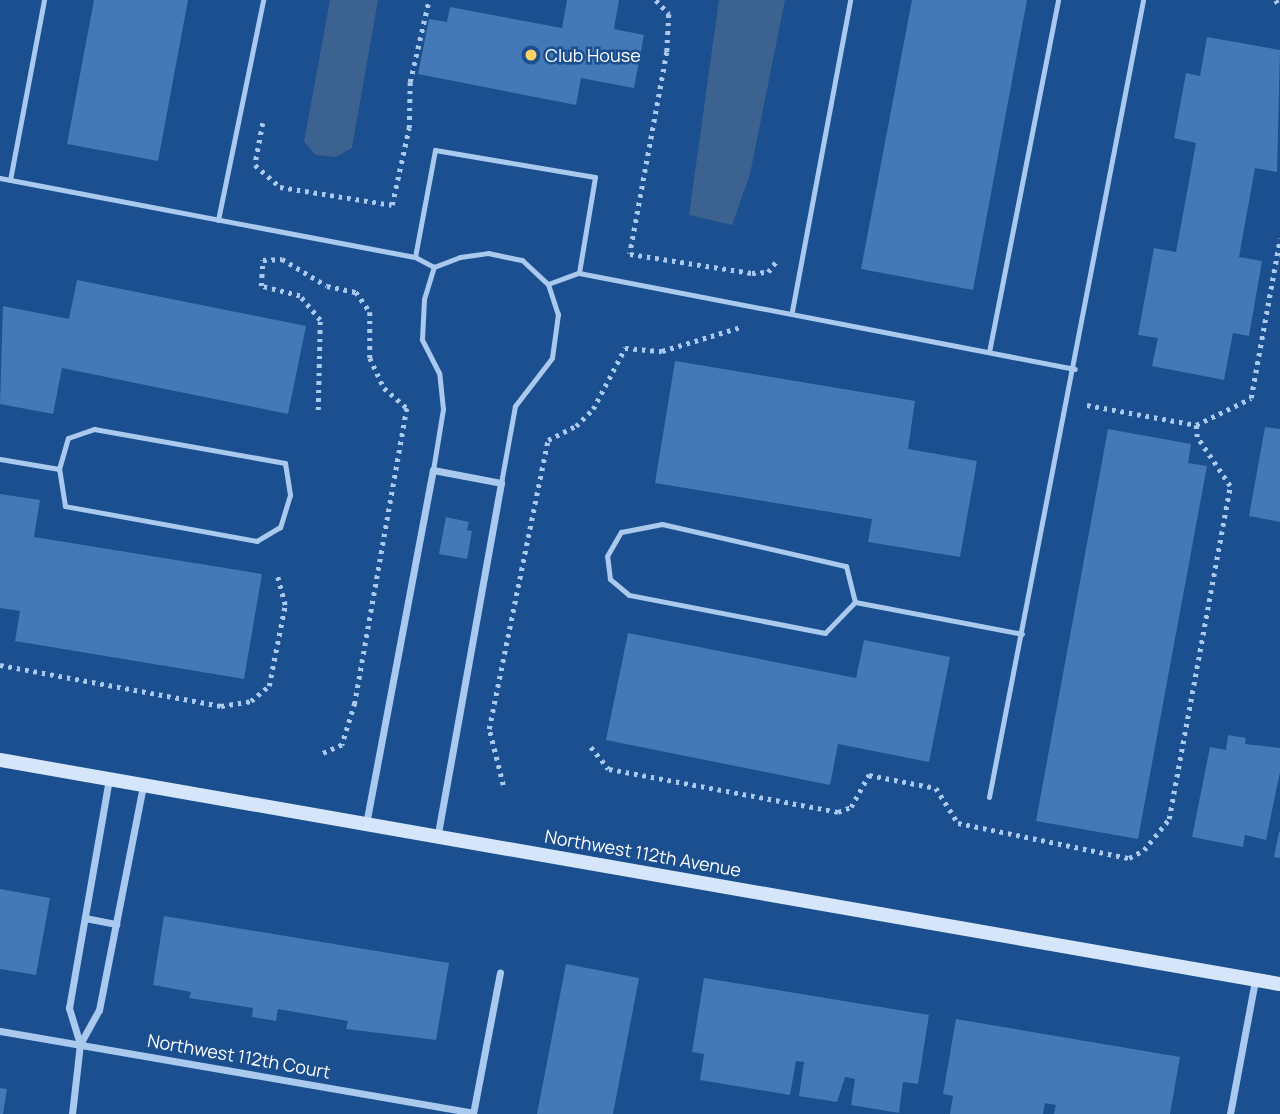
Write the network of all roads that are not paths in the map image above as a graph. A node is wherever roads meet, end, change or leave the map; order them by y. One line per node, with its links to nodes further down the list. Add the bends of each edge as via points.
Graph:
1 (44, 0): 7 (lane)
2 (263, 0): 8 (lane)
3 (850, 0): 13 (lane)
4 (1058, 0): 14 (lane)
5 (1143, 0): 15 (lane)
6 (0, 178): 7 (lane)
7 (10, 180): 8 (lane)
8 (218, 219): 9 (lane)
9 (415, 257): 10 (lane); 11 (lane, via 435,150 595,177)
10 (434, 267): 12 (lane, via 488,253 522,260); 18 (lane, via 424,299 422,339 439,373 443,409)
11 (579, 273): 12 (lane); 13 (lane)
12 (548, 284): 19 (lane, via 558,314 552,358 515,406)
13 (792, 312): 14 (lane)
14 (989, 352): 15 (lane)
15 (1075, 369): 21 (lane)
16 (0, 458): 17 (lane)
17 (59, 470): 17 (lane, via 68,438 94,429 285,463 290,495 280,527 257,541 65,506)
18 (433, 470): 19 (street); 26 (street)
19 (501, 484): 27 (street)
20 (855, 602): 20 (lane, via 825,633 629,594 610,579 607,556 621,531 662,524 846,566); 21 (lane)
21 (1022, 634): 25 (lane)
22 (0, 760): 23 (street, Northwest 112th Avenue)
23 (109, 779): 24 (street, Northwest 112th Avenue); 28 (street)
24 (143, 785): 26 (street, Northwest 112th Avenue); 29 (street)
25 (989, 797)
26 (366, 825): 27 (street, Northwest 112th Avenue)
27 (437, 837): 31 (street, Northwest 112th Avenue)
28 (85, 918): 29 (street); 34 (street, via 69,1008)
29 (116, 924): 34 (street, via 99,1010)
30 (500, 973): 35 (street)
31 (1255, 980): 32 (street, Northwest 112th Avenue); 37 (street)
32 (1280, 984)
33 (0, 1031): 34 (street, Northwest 112th Court)
34 (80, 1044): 35 (street, Northwest 112th Court); 36 (street)
35 (473, 1113)
36 (72, 1114)
37 (1230, 1114)

